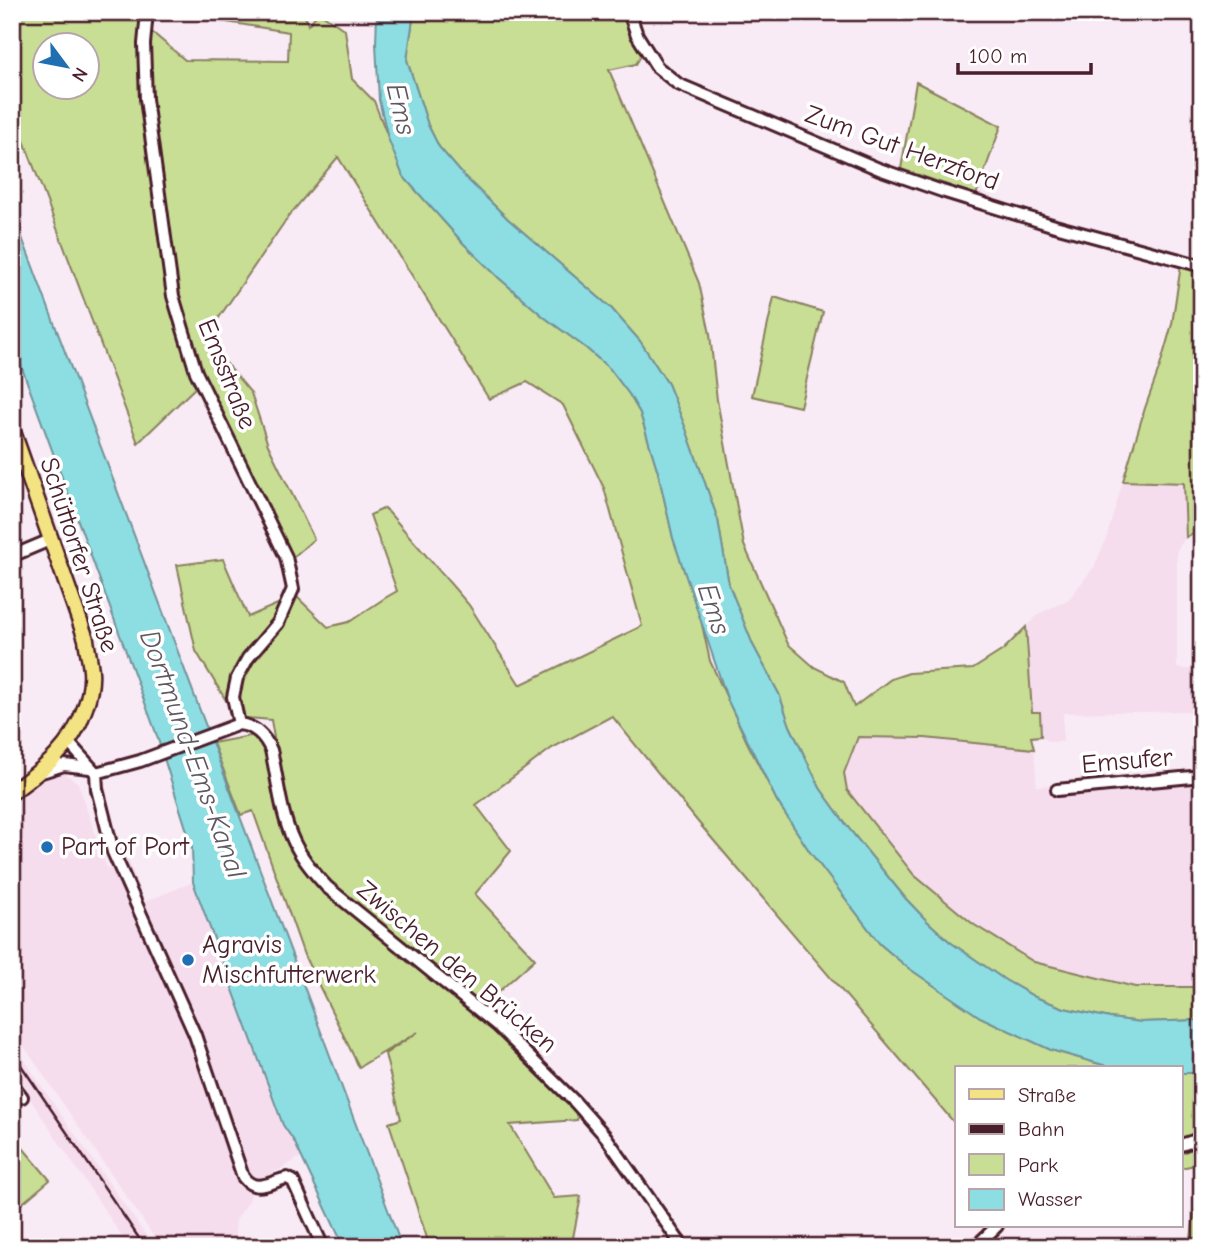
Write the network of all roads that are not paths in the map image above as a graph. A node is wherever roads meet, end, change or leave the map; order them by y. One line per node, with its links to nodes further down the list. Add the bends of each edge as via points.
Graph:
1 (147, 12): 7 (street, Emsstraße, via 146,99 173,296 196,372 286,557 293,589 278,623 237,678 233,697)
2 (629, 12): 3 (street, Zum Gut Herzford, via 657,67 678,84 917,183)
3 (1202, 265)
4 (12, 429): 5 (main road, Schüttorfer Straße)
5 (50, 540): 6 (street); 8 (main road, Schüttorfer Straße, via 86,639 92,672 86,706)
6 (12, 556)
7 (239, 724): 9 (street, via 140,761); 20 (street, Zwischen den Brücken, via 266,739 286,823 312,870 498,1026 575,1102 606,1137)
8 (69, 743): 9 (street); 10 (main road, Schüttorfer Straße)
9 (93, 771): 10 (street, via 64,765); 19 (street, via 113,852 195,1035 243,1177 256,1187 287,1178 293,1181)
10 (39, 772): 13 (main road, Schüttorfer Straße)
11 (1202, 776): 12 (street, Emsufer)
12 (1057, 790)
13 (12, 792)
14 (12, 1084): 15 (street)
15 (22, 1097)
16 (1202, 1138): 17 (street)
17 (1182, 1145)
18 (995, 1228): 21 (street)
19 (323, 1247)
20 (683, 1247)
21 (975, 1247)

